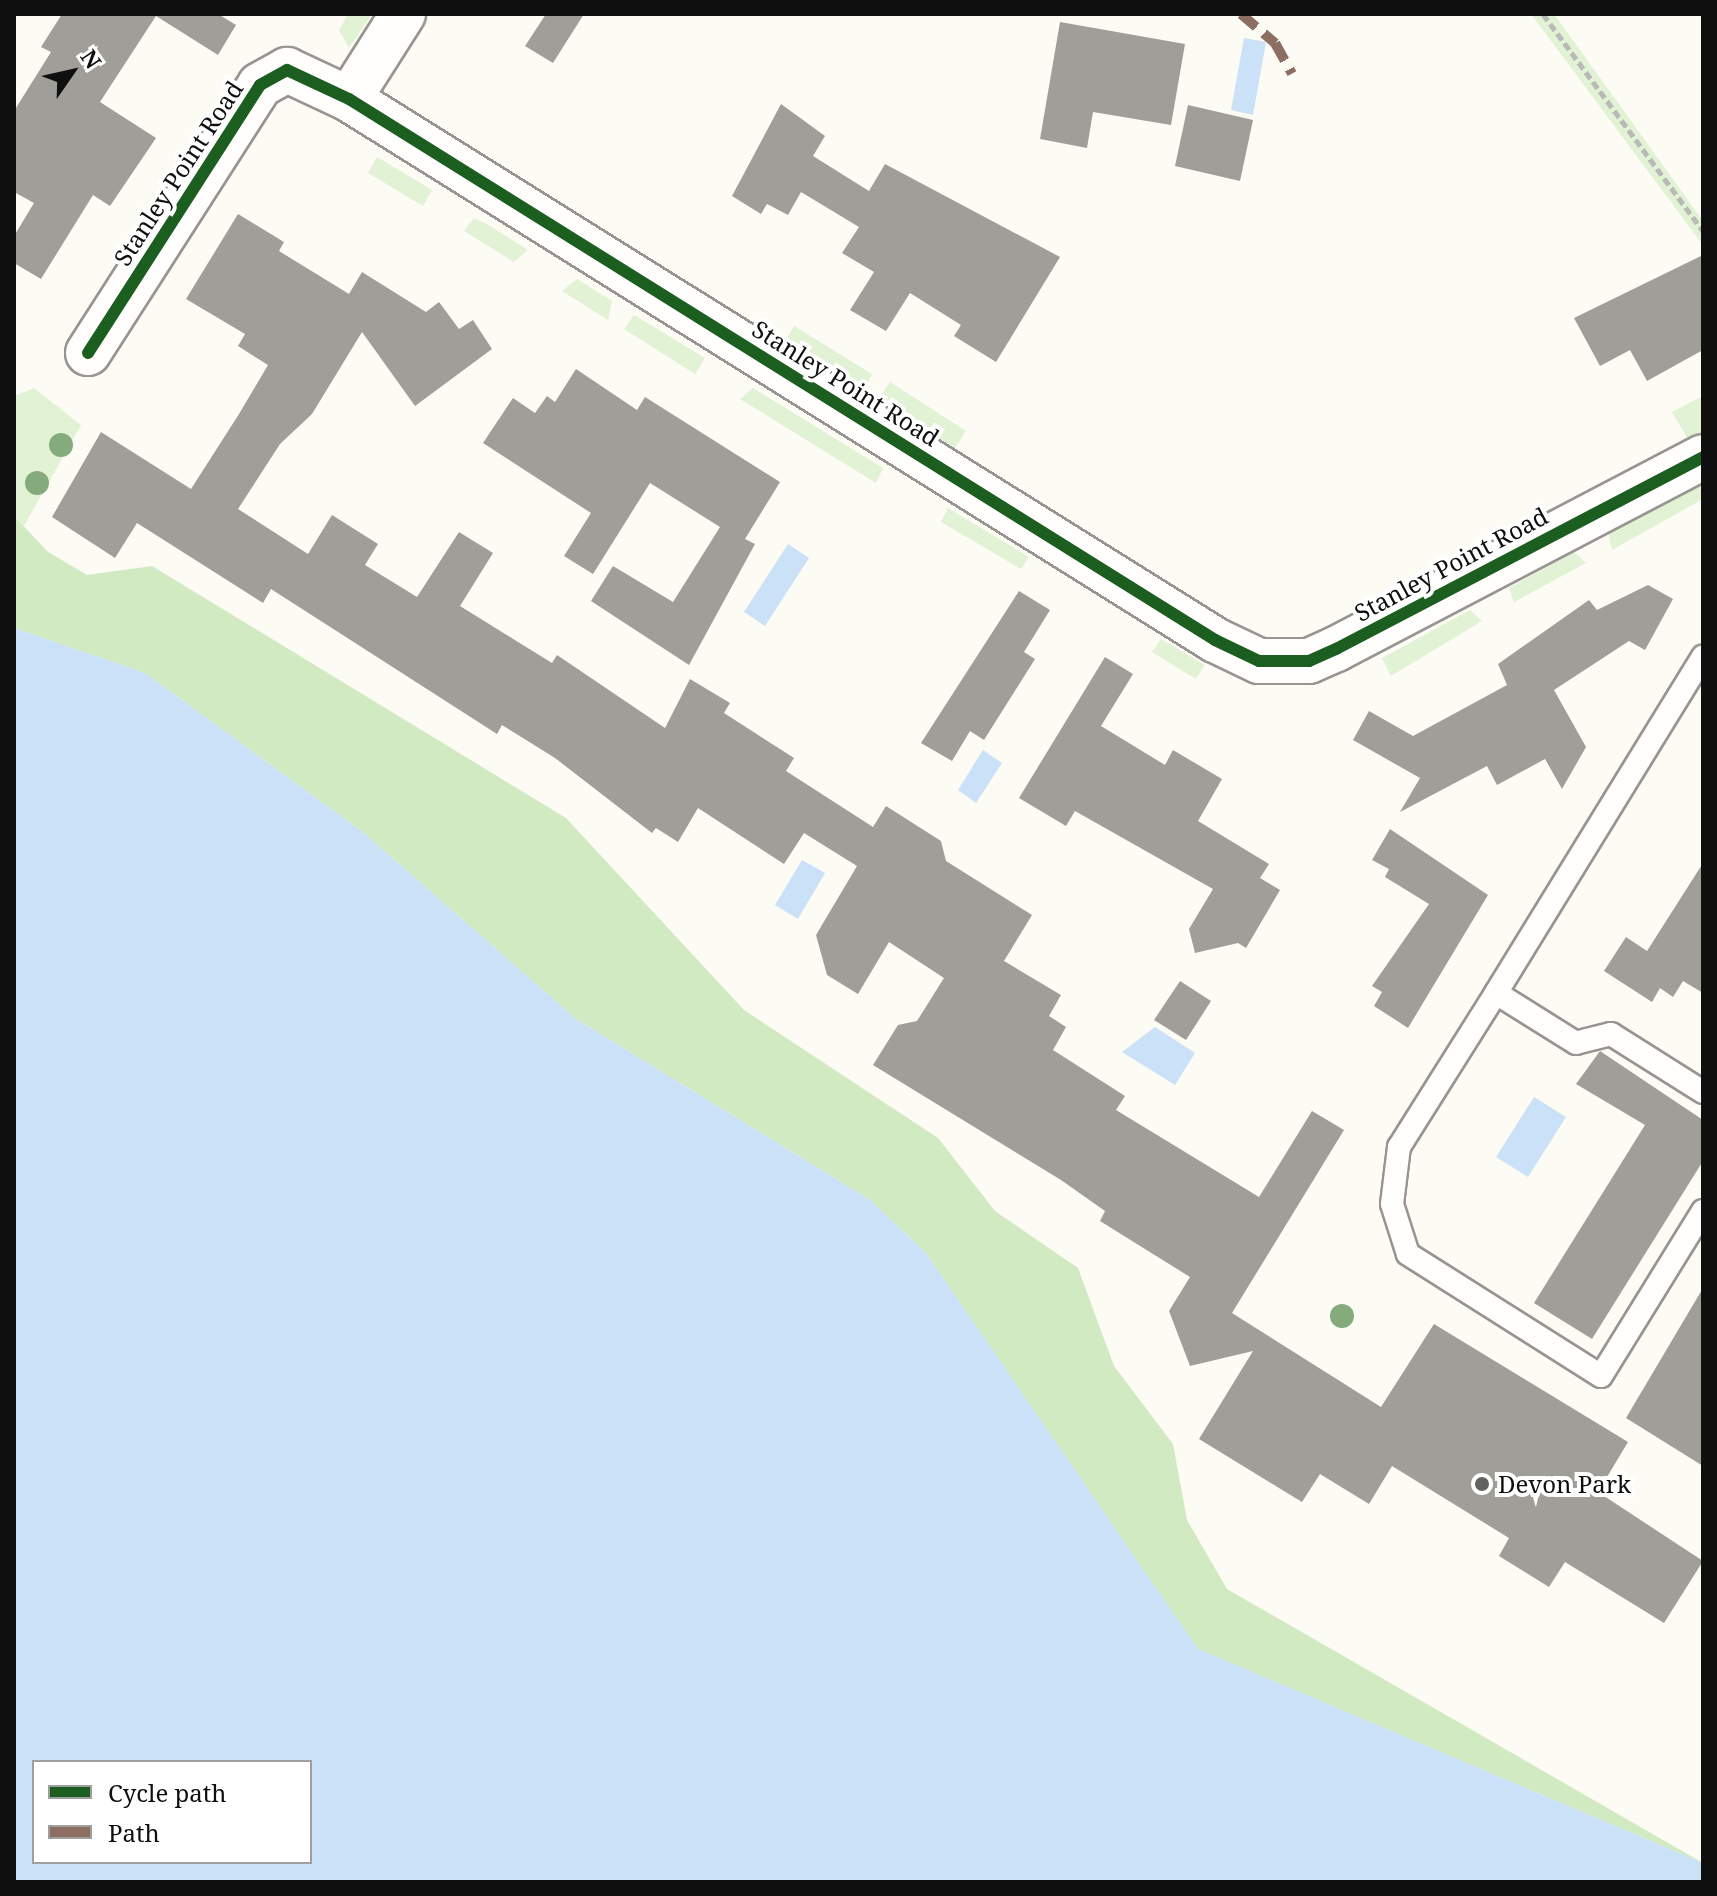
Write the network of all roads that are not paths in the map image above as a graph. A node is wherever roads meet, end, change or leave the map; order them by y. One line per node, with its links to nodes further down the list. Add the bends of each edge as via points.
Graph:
1 (403, 14): 2 (street)
2 (349, 99): 3 (street, Stanley Point Road, via 297,72 279,70 266,78); 4 (street, Stanley Point Road, via 1215,640 1259,661 1285,665 1336,649)
3 (88, 353)
4 (1703, 457)
5 (1703, 657): 6 (lane)
6 (1496, 993): 7 (lane, via 1576,1043 1611,1034); 8 (lane, via 1399,1147 1392,1204 1408,1254 1601,1376)
7 (1703, 1092)
8 (1703, 1211)

